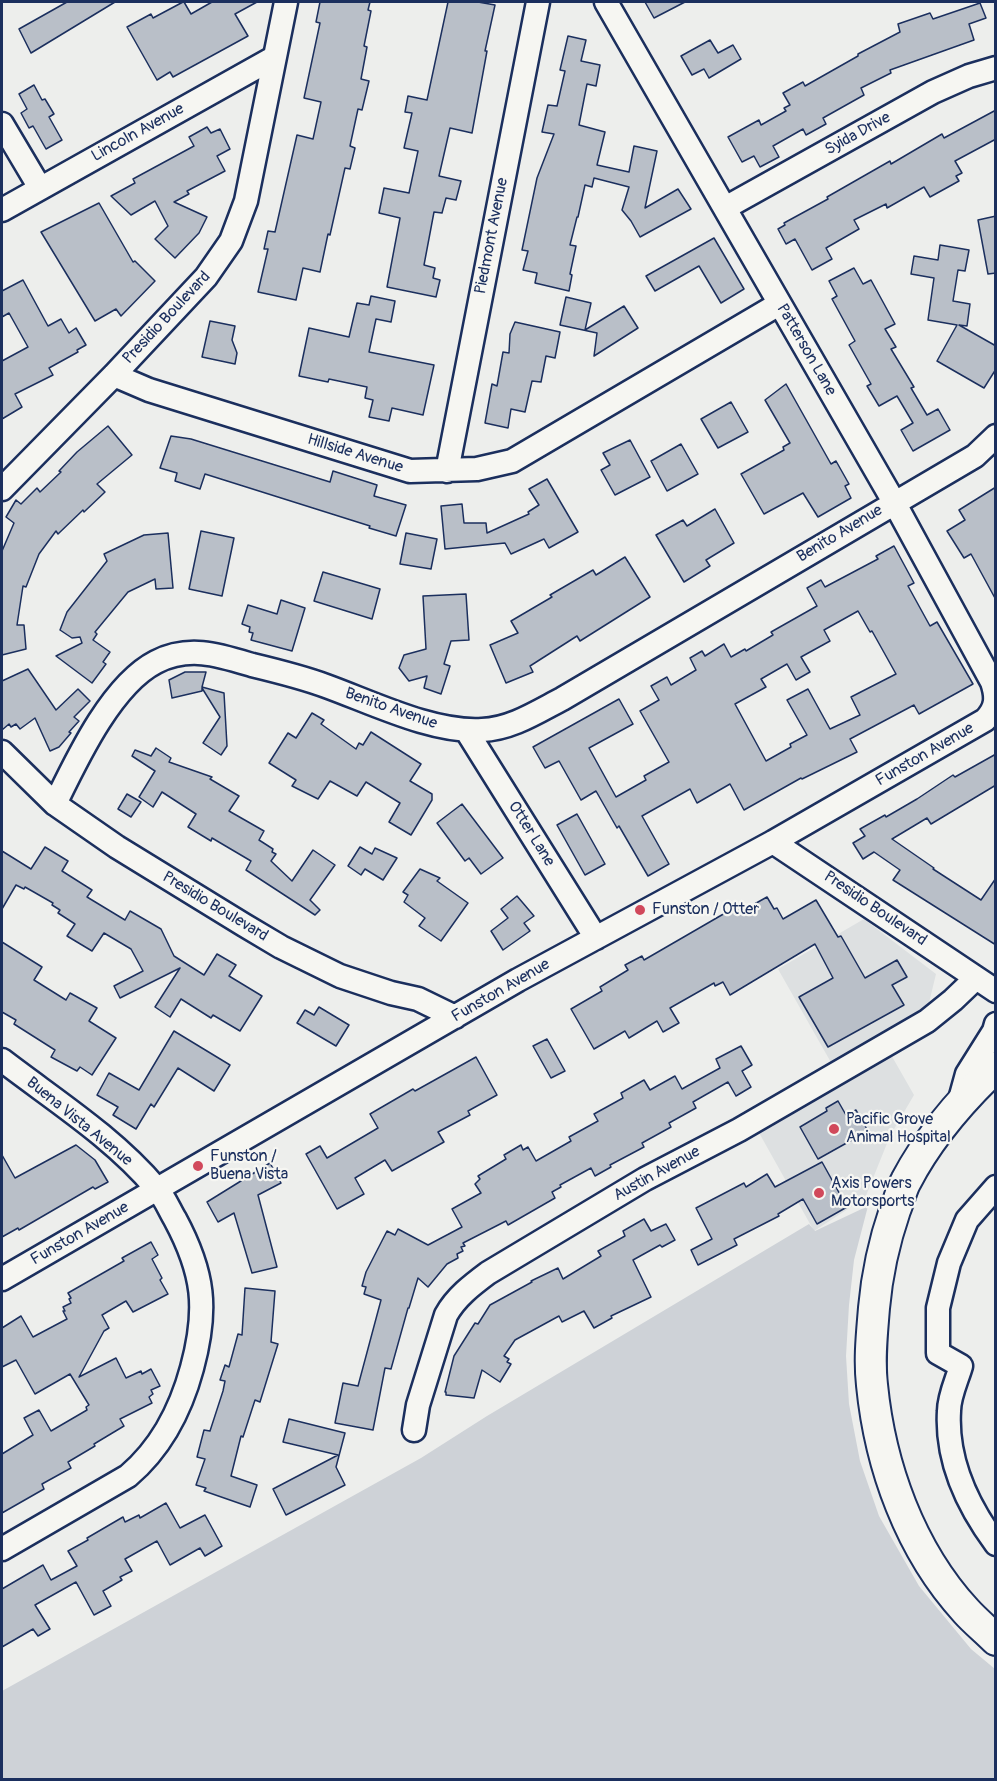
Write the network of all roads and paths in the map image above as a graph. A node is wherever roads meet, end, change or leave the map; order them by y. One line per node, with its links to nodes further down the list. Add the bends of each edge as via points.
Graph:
1 (286, 2): 4 (street, Presidio Boulevard)
2 (538, 2): 13 (street, Piedmont Avenue)
3 (606, 2): 8 (street, Patterson Lane)
4 (274, 57): 7 (street, Lincoln Avenue); 11 (street, Presidio Boulevard, via 246,201 231,242 206,277)
5 (996, 68): 8 (street, Syida Drive, via 933,92)
6 (2, 123): 7 (street)
7 (40, 188): 9 (street, Lincoln Avenue)
8 (725, 208): 10 (street, Patterson Lane)
9 (2, 210)
10 (779, 304): 13 (street, Hillside Avenue, via 512,461); 15 (street, Patterson Lane)
11 (114, 375): 13 (street, Hillside Avenue, via 149,390 411,471); 14 (street, Presidio Boulevard)
12 (996, 436): 15 (street, Benito Avenue, via 975,456)
13 (447, 471)
14 (2, 489)
15 (894, 502): 16 (street, Patterson Lane, via 992,682); 17 (street, Benito Avenue, via 562,699 502,728)
16 (995, 703): 20 (street, Funston Avenue, via 986,720)
17 (466, 730): 19 (street, Benito Avenue, via 422,721 323,685 210,653 171,656 142,672 108,708 81,750); 21 (street, Otter Lane)
18 (2, 752): 19 (street, Presidio Boulevard)
19 (55, 804): 25 (street, Presidio Boulevard, via 117,848 290,951 340,976 418,999)
20 (773, 842): 21 (street, Funston Avenue); 22 (street, Presidio Boulevard)
21 (596, 938): 25 (street, Funston Avenue)
22 (976, 978): 23 (street, Presidio Boulevard); 24 (street, Presidio Boulevard); 33 (street, Austin Avenue, via 927,1021 739,1130 645,1179 475,1283 446,1315)
23 (996, 991)
24 (996, 1016)
25 (455, 1017): 31 (street, Funston Avenue)
26 (996, 1024): 29 (street, via 967,1074)
27 (2, 1060): 31 (street, Buena Vista Avenue, via 115,1147)
28 (996, 1067): 29 (main road)
29 (959, 1105): 36 (main road, via 940,1126 905,1183 885,1240 876,1290 872,1383 878,1428 908,1524 936,1573 966,1611)
30 (996, 1187): 34 (street, via 967,1220 948,1263 938,1308 938,1353 961,1366 948,1409 950,1441 963,1490)
31 (158, 1189): 32 (street, Funston Avenue); 35 (street, Buena Vista Avenue, via 194,1257 199,1278 200,1323 187,1387 171,1422 144,1463)
32 (2, 1279)
33 (414, 1430)
34 (996, 1544)
35 (2, 1549)
36 (996, 1640)

